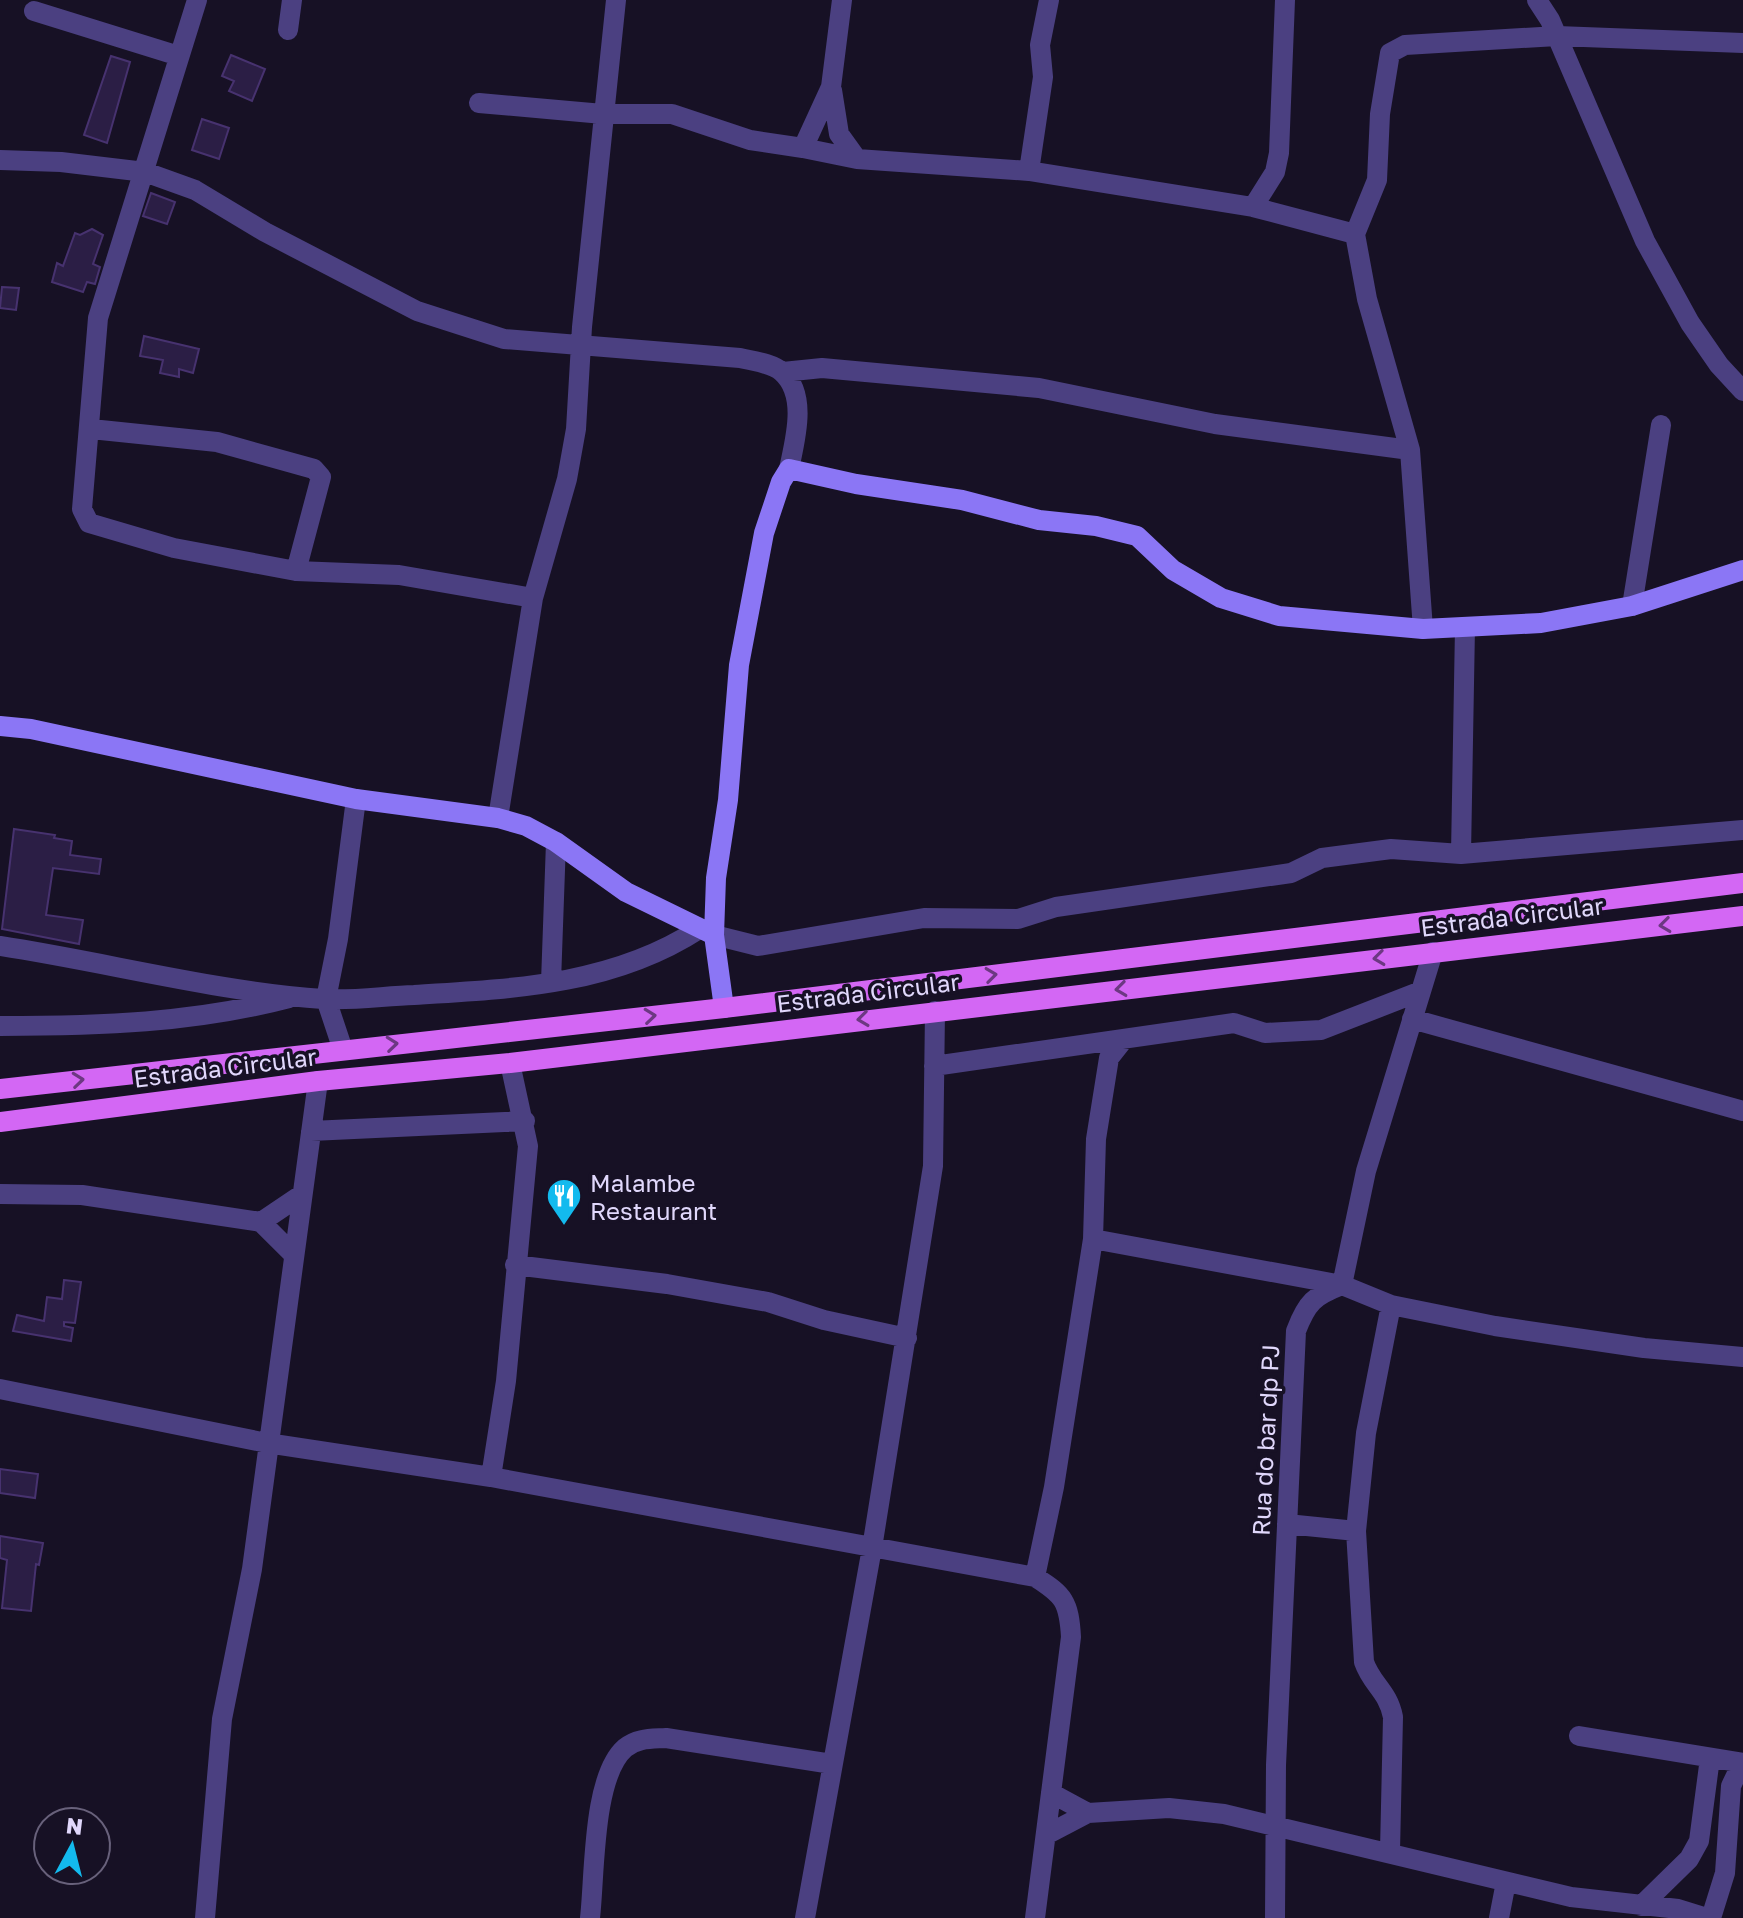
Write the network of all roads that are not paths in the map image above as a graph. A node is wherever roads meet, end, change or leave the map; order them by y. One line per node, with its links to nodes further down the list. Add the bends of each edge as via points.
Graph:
1 (197, 0): 12 (street)
2 (292, 0): 9 (street)
3 (616, 0): 15 (street)
4 (842, 0): 13 (street)
5 (1049, 0): 19 (street)
6 (1285, 0): 21 (street, via 1279,153 1275,172)
7 (1537, 0): 10 (street)
8 (34, 11): 12 (street)
9 (288, 30)
10 (1557, 36): 11 (street); 22 (street, via 1405,45 1390,53 1377,180); 25 (street, via 1645,241 1697,334)
11 (1743, 43)
12 (179, 56): 20 (street)
13 (831, 87): 16 (street); 17 (street, via 839,134)
14 (479, 103): 15 (street)
15 (603, 114): 16 (street, via 672,114 750,140); 23 (street)
16 (803, 148): 17 (street)
17 (857, 159): 19 (street)
18 (0, 160): 20 (street)
19 (1029, 171): 21 (street)
20 (145, 172): 23 (street, via 195,190 417,311 504,339); 27 (street, via 98,318)
21 (1253, 207): 22 (street)
22 (1355, 234): 28 (street, via 1367,299)
23 (581, 347): 24 (street, via 740,358); 32 (street, via 567,479)
24 (783, 372): 28 (street, via 822,368 1039,388 1215,424); 29 (street, via 796,396 798,426)
25 (1743, 391)
26 (1661, 425): 33 (street)
27 (91, 429): 31 (street, via 82,509 89,523 174,548); 31 (street, via 217,442 314,469 321,477)
28 (1410, 450): 35 (street)
29 (789, 469): 35 (street, via 1137,536 1173,570 1221,598 1279,616); 44 (street, via 764,533 739,665 730,774)
30 (1743, 570): 33 (street)
31 (296, 571): 32 (street, via 399,575)
32 (533, 598): 38 (street)
33 (1632, 606): 34 (street, via 1541,623)
34 (1465, 627): 35 (street); 41 (street)
35 (1423, 629)
36 (0, 726): 37 (street)
37 (356, 799): 38 (street); 50 (street)
38 (498, 818): 40 (street)
39 (1743, 830): 41 (street)
40 (556, 842): 44 (street, via 626,892); 47 (street)
41 (1461, 854): 44 (street, via 1391,849 1322,858 1291,873 1056,907 1018,919 924,918 758,946)
42 (1743, 883): 51 (main road, Estrada Circular, one-way to 42)
43 (1743, 916): 46 (main road, Estrada Circular, one-way to 46)
44 (706, 932): 47 (street, via 626,967); 51 (street)
45 (0, 946): 49 (street)
46 (1433, 952): 48 (street); 52 (main road, Estrada Circular, one-way to 52)
47 (551, 982): 50 (street)
48 (1421, 991): 53 (street); 55 (street, via 1321,1030 1265,1033 1234,1023)
49 (297, 996): 50 (street); 54 (street, via 186,1020)
50 (326, 999): 57 (street)
51 (724, 1008): 57 (main road, Estrada Circular, one-way to 51)
52 (935, 1011): 59 (main road, Estrada Circular, one-way to 59); 60 (street)
53 (1412, 1019): 63 (street); 73 (street, via 1366,1171)
54 (0, 1026)
55 (1124, 1039): 56 (street); 58 (street)
56 (1091, 1043): 58 (street); 60 (street)
57 (343, 1050): 62 (main road, Estrada Circular, one-way to 57)
58 (1109, 1058): 70 (street, via 1096,1139)
59 (510, 1063): 61 (main road, Estrada Circular); 64 (street)
60 (934, 1066): 75 (street, via 933,1166)
61 (318, 1081): 65 (main road, Estrada Circular); 66 (street)
62 (0, 1089)
63 (1743, 1111)
64 (525, 1121): 66 (street); 72 (street, via 528,1146)
65 (0, 1122)
66 (311, 1131): 68 (street)
67 (0, 1194): 69 (street, via 67,1194)
68 (301, 1195): 69 (street); 71 (street)
69 (261, 1222): 71 (street)
70 (1093, 1239): 73 (street); 83 (street)
71 (292, 1253): 78 (street)
72 (515, 1265): 75 (street, via 768,1302); 79 (street, via 506,1381)
73 (1342, 1285): 74 (street); 80 (street, Rua do bar dp PJ, via 1316,1295 1296,1331)
74 (1391, 1305): 76 (street, via 1539,1333); 81 (street, via 1366,1433)
75 (907, 1338): 82 (street)
76 (1743, 1357)
77 (0, 1389): 78 (street)
78 (267, 1443): 79 (street); 95 (street, via 252,1569 222,1719)
79 (491, 1477): 82 (street)
80 (1287, 1524): 81 (street); 90 (street, Rua do bar dp PJ)
81 (1356, 1531): 92 (street, via 1364,1662 1369,1677 1389,1698 1393,1717)
82 (872, 1548): 83 (street); 87 (street)
83 (1035, 1577): 88 (street, via 1054,1588 1070,1607 1071,1637)
84 (1579, 1736): 85 (street)
85 (1710, 1758): 86 (street); 94 (street, via 1699,1841 1689,1859)
86 (1743, 1763): 101 (street, via 1731,1786 1725,1873)
87 (832, 1764): 96 (street, via 666,1738 626,1747 603,1788); 97 (street)
88 (1051, 1793): 89 (street); 91 (street)
89 (1088, 1813): 90 (street, via 1169,1808); 91 (street)
90 (1273, 1824): 92 (street); 99 (street, Rua do bar dp PJ)
91 (1046, 1835): 98 (street)
92 (1390, 1851): 93 (street)
93 (1506, 1882): 94 (street); 100 (street)
94 (1641, 1906): 101 (street)
95 (205, 1918)
96 (590, 1918)
97 (805, 1918)
98 (1035, 1918)
99 (1275, 1918)
100 (1499, 1918)
101 (1709, 1918)

